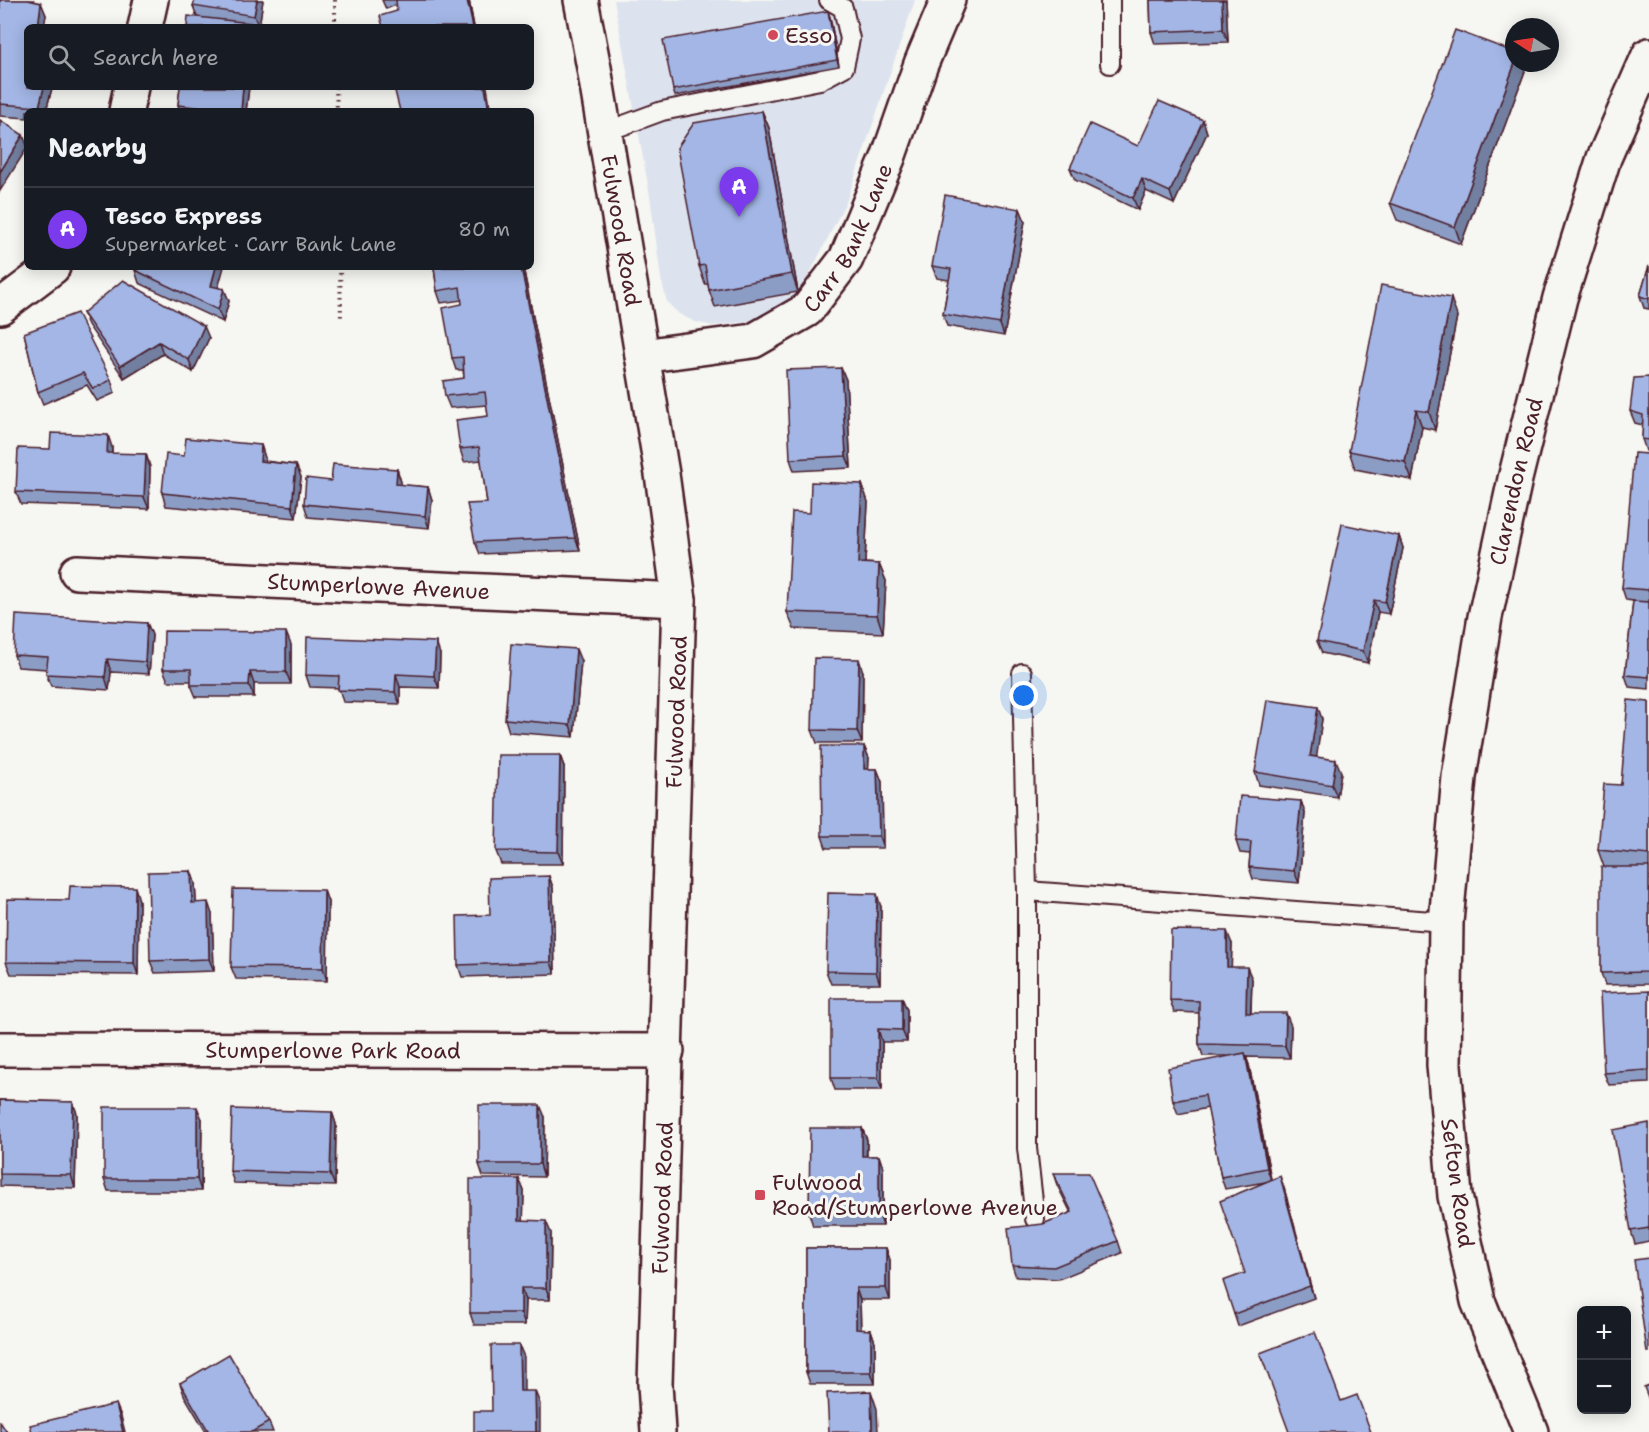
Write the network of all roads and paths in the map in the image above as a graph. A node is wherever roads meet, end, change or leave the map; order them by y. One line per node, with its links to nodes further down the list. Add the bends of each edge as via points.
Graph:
1 (151, 0): 7 (street)
2 (335, 0): 8 (path)
3 (581, 0): 15 (street, Fulwood Road)
4 (829, 0): 15 (lane, via 843,8 850,39 844,67 820,81 662,111)
5 (948, 0): 20 (street, Carr Bank Lane, via 846,259 807,310 753,341)
6 (1110, 0): 10 (lane)
7 (146, 24)
8 (335, 24)
9 (1649, 55): 25 (street, Clarendon Road, via 1604,158 1566,277 1515,479 1485,617 1459,777)
10 (1110, 64)
11 (130, 90): 13 (street)
12 (336, 90): 14 (path)
13 (127, 108)
14 (337, 108)
15 (605, 132): 20 (street, Fulwood Road)
16 (48, 270): 18 (street)
17 (340, 270): 19 (path)
18 (0, 307)
19 (341, 320)
20 (642, 356): 22 (street, Fulwood Road)
21 (76, 572): 22 (street, Stumperlowe Avenue)
22 (679, 600): 27 (street, Fulwood Road)
23 (1022, 673): 24 (lane)
24 (1027, 891): 25 (lane); 28 (lane, via 1027,1148)
25 (1446, 922): 30 (street, Sefton Road, via 1444,1065 1455,1196 1478,1301)
26 (0, 1049): 27 (street, Stumperlowe Park Road)
27 (667, 1051): 29 (street, Fulwood Road, via 655,1384)
28 (1035, 1219)
29 (658, 1432)
30 (1532, 1432)

